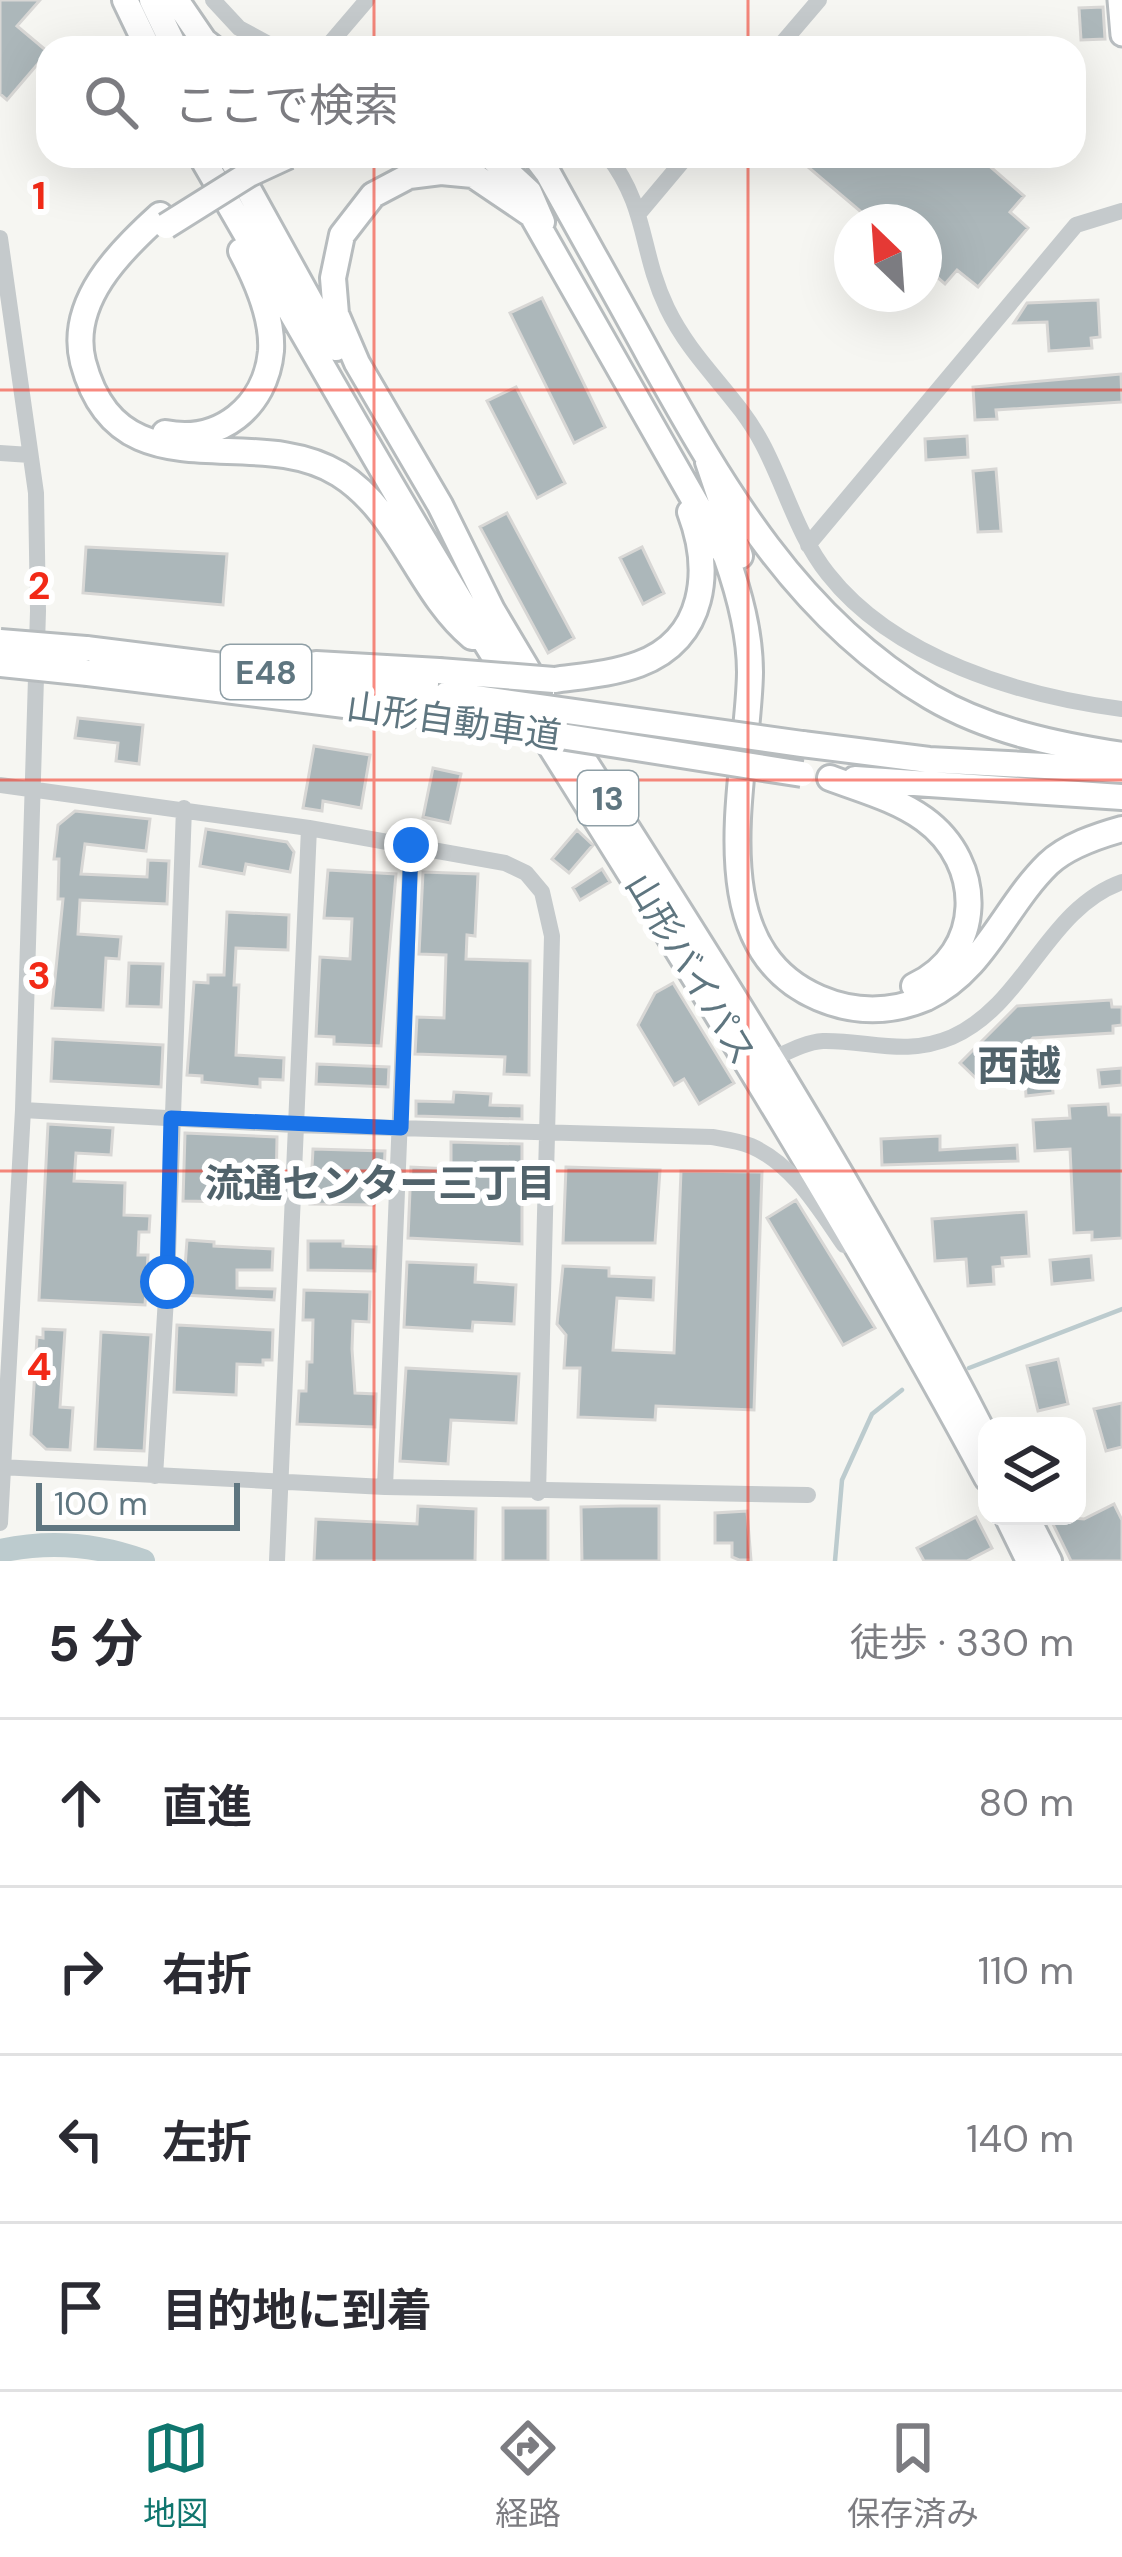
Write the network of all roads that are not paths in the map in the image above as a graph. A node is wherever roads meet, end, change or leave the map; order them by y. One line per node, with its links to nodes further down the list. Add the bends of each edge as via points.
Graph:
1 (176, 0): 10 (highway)
2 (213, 0): 11 (street)
3 (367, 0): 12 (street)
4 (819, 0): 13 (street)
5 (1119, 0): 7 (main road)
6 (137, 6): 8 (highway); 9 (highway)
7 (1122, 35)
8 (143, 36)
9 (165, 36)
10 (201, 36)
11 (254, 36)
12 (336, 36)
13 (788, 36)
14 (196, 168): 26 (highway, via 247,262 271,351 264,380 237,419 187,436 133,417 98,356 107,296)
15 (208, 168): 35 (highway, 山形バイパス / 13)
16 (237, 168): 35 (highway, 山形バイパス / 13)
17 (241, 168): 26 (highway)
18 (261, 168): 26 (highway, bridge)
19 (503, 168): 29 (highway, via 529,193)
20 (525, 168): 28 (highway)
21 (542, 168): 28 (highway)
22 (616, 168): 25 (street)
23 (677, 168): 25 (street)
24 (1122, 211): 34 (street, via 1076,225)
25 (640, 212): 34 (street, via 666,306 763,445)
26 (163, 221): 35 (highway, via 118,255 89,303 80,350 98,401 115,422 159,446 278,452 337,473 395,532 468,635)
27 (0, 238): 32 (street)
28 (584, 238): 33 (highway)
29 (563, 267): 30 (highway); 35 (highway, via 532,215 473,175 441,172 410,176 373,195 336,254 339,324 440,505)
30 (664, 444): 39 (highway, bridge, via 703,550 692,619 639,664); 49 (highway, via 727,556 740,596 750,671 740,886 755,934 788,979 842,1007 901,1007 926,997 970,967 1051,862)
31 (0, 454): 32 (street)
32 (30, 454): 45 (street, via 38,611)
33 (708, 462): 41 (highway, via 808,597 907,680 990,724); 43 (highway, via 756,626 761,700 750,867 764,920 787,956 818,982 865,994 910,988 946,965 970,919 956,851 908,810)
34 (808, 544): 40 (street, via 859,609 893,633 1032,690)
35 (494, 636): 52 (highway, 山形バイパス / 13); 59 (highway, 山形バイパス / 13)
36 (0, 642): 37 (highway, 山形自動車道 / E48, bridge)
37 (87, 661): 38 (highway, 山形自動車道 / E48, bridge); 39 (highway, 山形自動車道 / E48)
38 (0, 664)
39 (442, 694): 42 (highway, 山形自動車道 / E48, bridge, via 929,760); 43 (highway, 山形自動車道 / E48, bridge)
40 (1122, 709)
41 (1122, 754)
42 (1122, 770)
43 (830, 778): 46 (highway, 山形自動車道 / E48)
44 (0, 785): 45 (street)
45 (33, 788): 47 (street); 53 (street)
46 (1122, 797)
47 (184, 808): 48 (street); 54 (street)
48 (309, 828): 50 (street); 55 (street)
49 (1122, 829)
50 (411, 845): 56 (street); 57 (street, via 505,863 542,892 552,936)
51 (1122, 883): 52 (street, via 1084,903 1002,1003 951,1037 896,1048 820,1041)
52 (770, 1060): 60 (highway, 山形バイパス / 13)
53 (23, 1110): 54 (street); 58 (street)
54 (171, 1118): 55 (street); 63 (street)
55 (294, 1124): 56 (street); 64 (street)
56 (401, 1128): 57 (street); 65 (street)
57 (547, 1134): 59 (street, via 712,1137 751,1146 810,1197); 67 (street)
58 (8, 1237): 62 (street)
59 (926, 1364): 61 (highway, 山形バイパス / 13)
60 (978, 1423)
61 (978, 1461)
62 (1, 1467): 63 (street); 66 (street)
63 (155, 1476): 64 (street)
64 (282, 1482): 65 (street); 72 (street)
65 (385, 1487): 67 (street)
66 (1, 1489): 69 (street)
67 (538, 1493): 68 (street)
68 (808, 1495)
69 (0, 1523)
70 (1011, 1525): 73 (highway)
71 (1031, 1525): 74 (highway)
72 (277, 1561)
73 (1029, 1561)
74 (1049, 1561)

